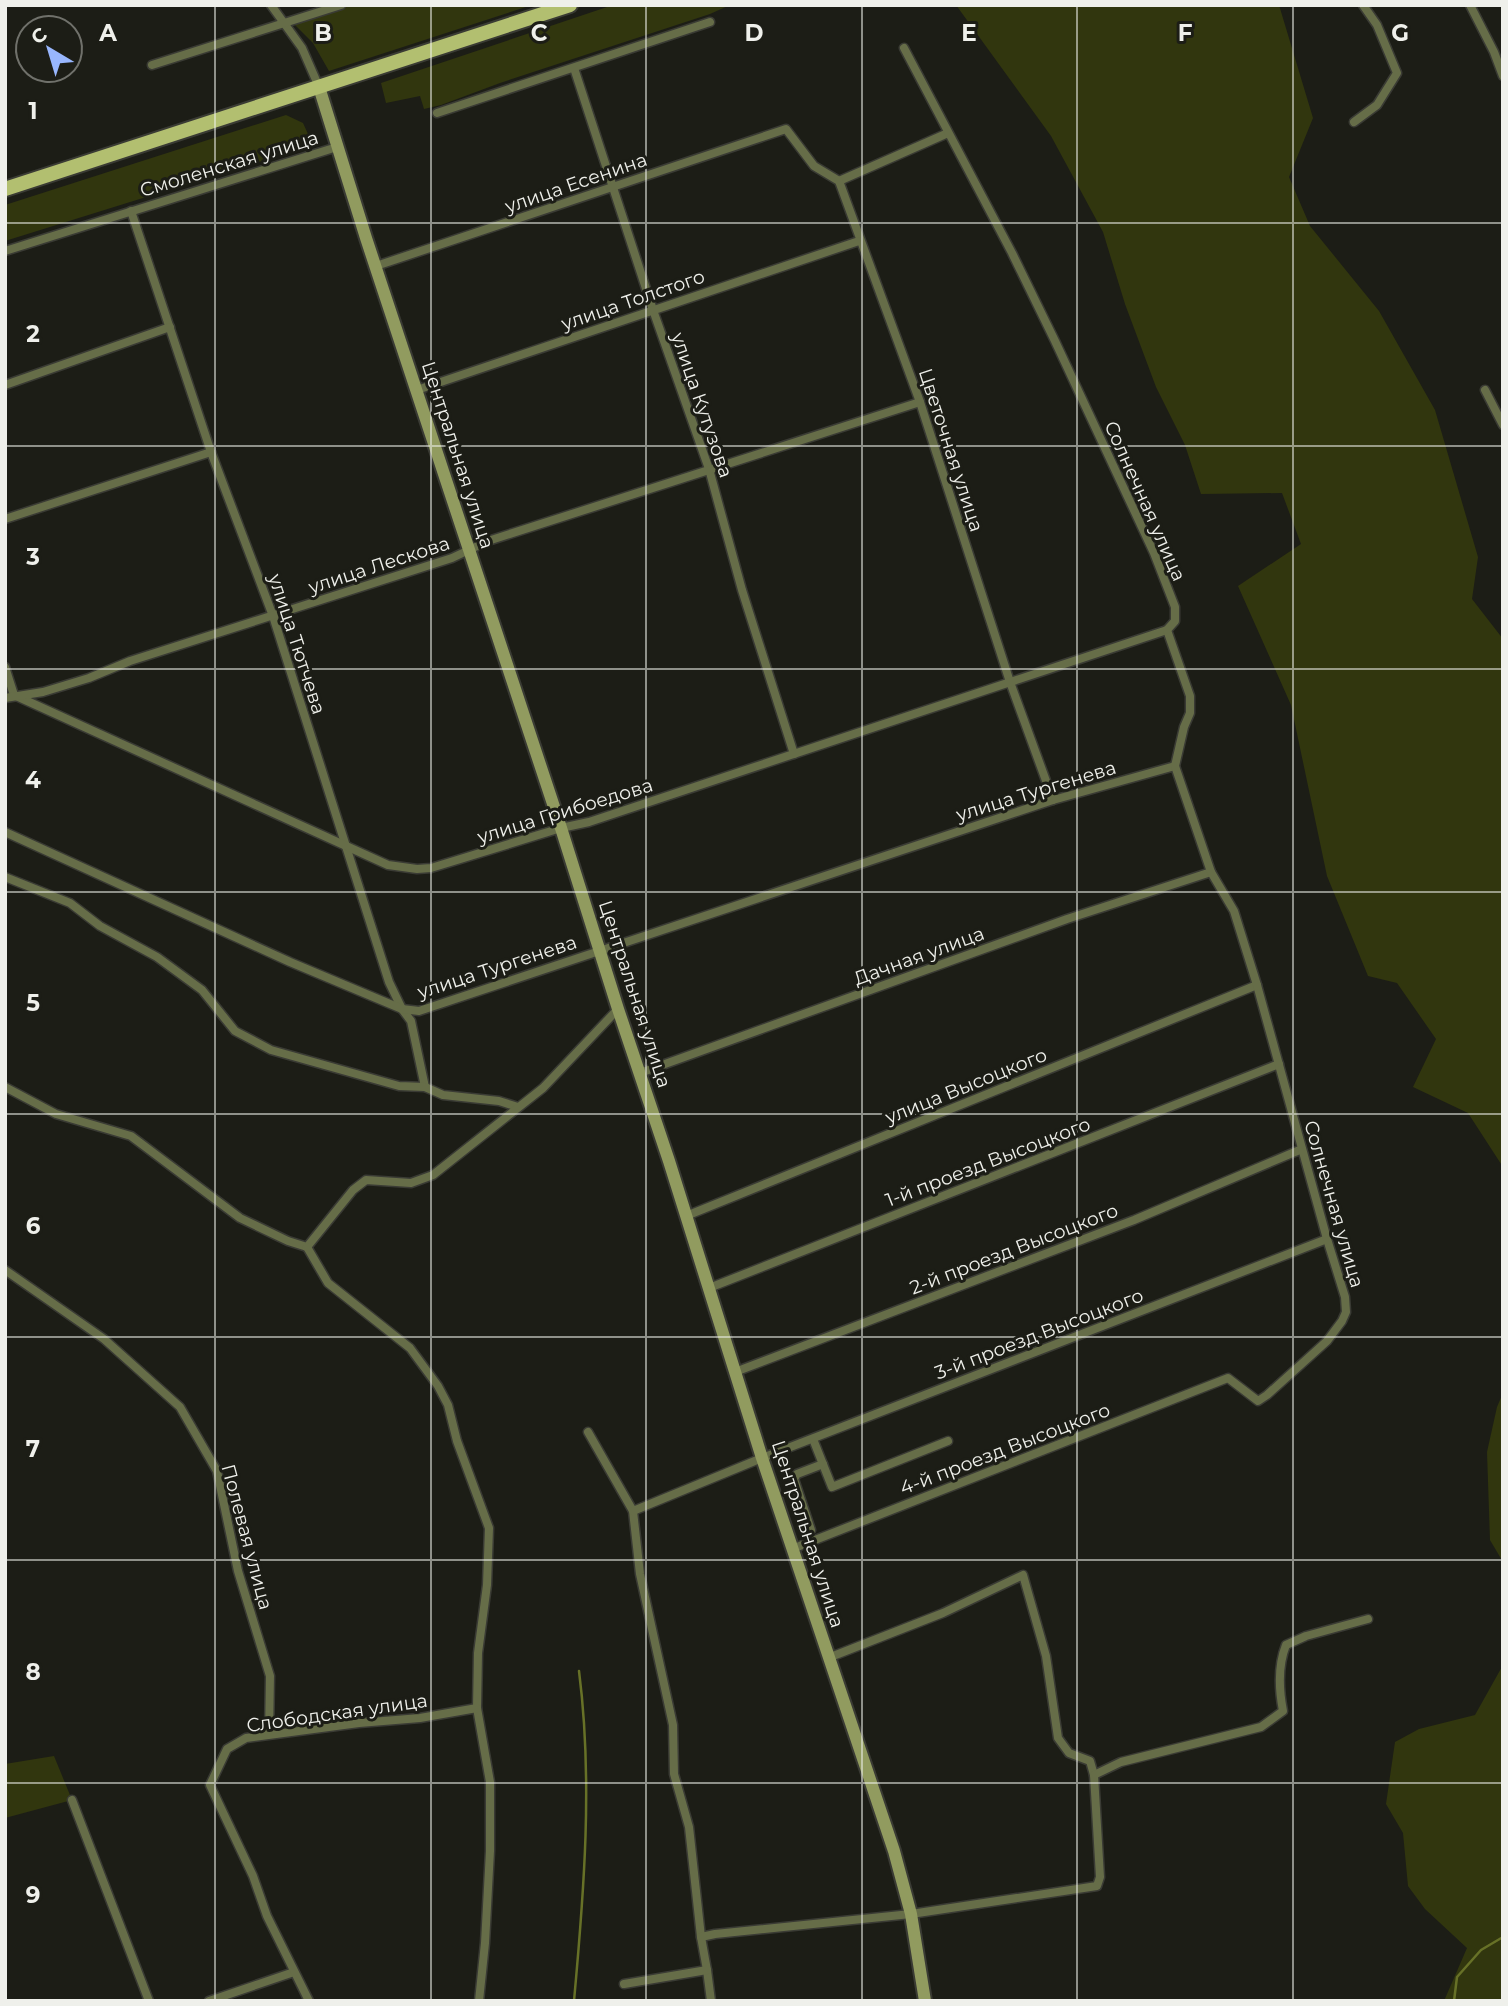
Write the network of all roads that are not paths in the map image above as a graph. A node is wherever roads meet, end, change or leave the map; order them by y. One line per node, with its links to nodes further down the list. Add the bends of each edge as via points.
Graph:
1 (271, 5): 7 (street)
2 (341, 5): 7 (street)
3 (570, 5): 12 (main road)
4 (1363, 5): 14 (street, via 1377,25 1397,73 1377,105)
5 (1470, 5): 11 (street)
6 (710, 22): 10 (street)
7 (282, 23): 9 (street); 12 (street, via 302,48)
8 (904, 48): 15 (street, Солнечная улица)
9 (152, 65)
10 (574, 68): 13 (street); 18 (street, улица Кутузова)
11 (1503, 76)
12 (319, 87): 16 (street, Центральная улица); 19 (main road)
13 (437, 113)
14 (1354, 122)
15 (948, 133): 17 (street); 36 (street, Солнечная улица, via 1017,264 1154,553 1175,607 1175,621)
16 (337, 147): 20 (street, Смоленская улица); 23 (street, Центральная улица)
17 (839, 181): 18 (street, улица Есенина, via 814,166 786,129); 21 (street, Цветочная улица)
18 (613, 187): 23 (street, улица Есенина); 24 (street, улица Кутузова)
19 (5, 189)
20 (131, 211): 22 (street, Смоленская улица); 25 (street, улица Тютчева)
21 (859, 241): 24 (street, улица Толстого); 29 (street, Цветочная улица)
22 (5, 251)
23 (376, 267): 27 (street, Центральная улица)
24 (653, 310): 27 (street, улица Толстого); 32 (street, улица Кутузова)
25 (170, 327): 26 (street); 31 (street, улица Тютчева)
26 (5, 385)
27 (417, 390): 34 (street, Центральная улица)
28 (1485, 390): 30 (street)
29 (919, 402): 32 (street, улица Лескова); 38 (street, Цветочная улица)
30 (1503, 425)
31 (211, 452): 33 (street); 35 (street, улица Тютчева)
32 (709, 469): 34 (street, улица Лескова, via 488,541); 40 (street, улица Кутузова)
33 (5, 519)
34 (470, 551): 35 (street, улица Лескова); 43 (street, Центральная улица)
35 (273, 616): 39 (street, улица Лескова, via 43,692); 45 (street, улица Тютчева)
36 (1167, 630): 38 (street, улица Грибоедова); 41 (street, Солнечная улица, via 1190,696 1190,713)
37 (5, 667): 39 (street)
38 (1010, 682): 40 (street, улица Грибоедова); 42 (street, Цветочная улица)
39 (10, 696): 45 (street, улица Грибоедова)
40 (794, 754): 43 (street, улица Грибоедова)
41 (1175, 766): 42 (street, улица Тургенева); 46 (street)
42 (1053, 800): 48 (street, улица Тургенева)
43 (561, 828): 45 (street, улица Грибоедова, via 431,868 388,865); 48 (street, Центральная улица)
44 (5, 832): 50 (street, улица Тургенева)
45 (344, 844): 50 (street, улица Тютчева)
46 (1211, 872): 49 (street, via 1234,911); 53 (street, Дачная улица)
47 (5, 877): 55 (street, via 70,903 100,926 157,957 202,990 235,1031 271,1050 399,1086)
48 (600, 951): 50 (street, улица Тургенева, via 419,1011); 51 (street, Центральная улица)
49 (1257, 985): 52 (street, Солнечная улица); 58 (street, улица Высоцкого)
50 (402, 1009): 55 (street, улица Тютчева, via 411,1021)
51 (618, 1009): 53 (street, Центральная улица); 56 (street, via 543,1088)
52 (1279, 1064): 57 (street, Солнечная улица); 62 (street, 1-й проезд Высоцкого)
53 (640, 1073): 58 (street, Центральная улица)
54 (5, 1087): 60 (street, via 56,1115 131,1136 240,1218)
55 (425, 1087): 56 (street)
56 (518, 1107): 60 (street, via 433,1175 411,1183 366,1181 353,1190)
57 (1302, 1149): 59 (street, Солнечная улица); 63 (street, 2-й проезд Высоцкого, via 1134,1220)
58 (686, 1216): 62 (street, Центральная улица)
59 (1327, 1239): 64 (street, Солнечная улица, via 1345,1297 1342,1321 1327,1341 1258,1401); 66 (street, 3-й проезд Высоцкого)
60 (307, 1247): 75 (street, via 328,1283 410,1348 448,1405 489,1528)
61 (5, 1270): 76 (street, Полевая улица, via 104,1339 180,1407 217,1471 238,1572 270,1676)
62 (709, 1288): 63 (street, Центральная улица)
63 (735, 1372): 68 (street, Центральная улица)
64 (1228, 1378): 72 (street, 4-й проезд Высоцкого)
65 (588, 1432): 70 (street)
66 (813, 1439): 68 (street, 3-й проезд Высоцкого); 69 (street)
67 (948, 1441): 69 (street, via 832,1487)
68 (762, 1458): 70 (street, 3-й проезд Высоцкого); 72 (street, Центральная улица)
69 (823, 1464): 71 (street, via 793,1479)
70 (633, 1511): 80 (street, via 640,1574 673,1726 674,1774 689,1827)
71 (811, 1530)
72 (792, 1549): 74 (street, Центральная улица)
73 (1368, 1619): 77 (street, via 1286,1645 1279,1688 1283,1711 1262,1727 1121,1762)
74 (828, 1658): 77 (street, via 1023,1576 1046,1656 1058,1738 1069,1753 1090,1761); 79 (street, Центральная улица)
75 (477, 1708): 76 (street, Слободская улица); 87 (street, via 490,1782)
76 (269, 1734): 82 (street, Слободская улица, via 246,1738 227,1749 210,1784)
77 (1094, 1775): 79 (street, via 1097,1886)
78 (72, 1800): 84 (street)
79 (911, 1914): 80 (street); 89 (street, Центральная улица)
80 (701, 1937): 81 (street)
81 (707, 1970): 83 (street); 88 (street)
82 (294, 1972): 85 (street); 86 (street, Слободская улица)
83 (624, 1984)
84 (149, 2001)
85 (209, 2001)
86 (309, 2001)
87 (479, 2001)
88 (711, 2001)
89 (925, 2001)

